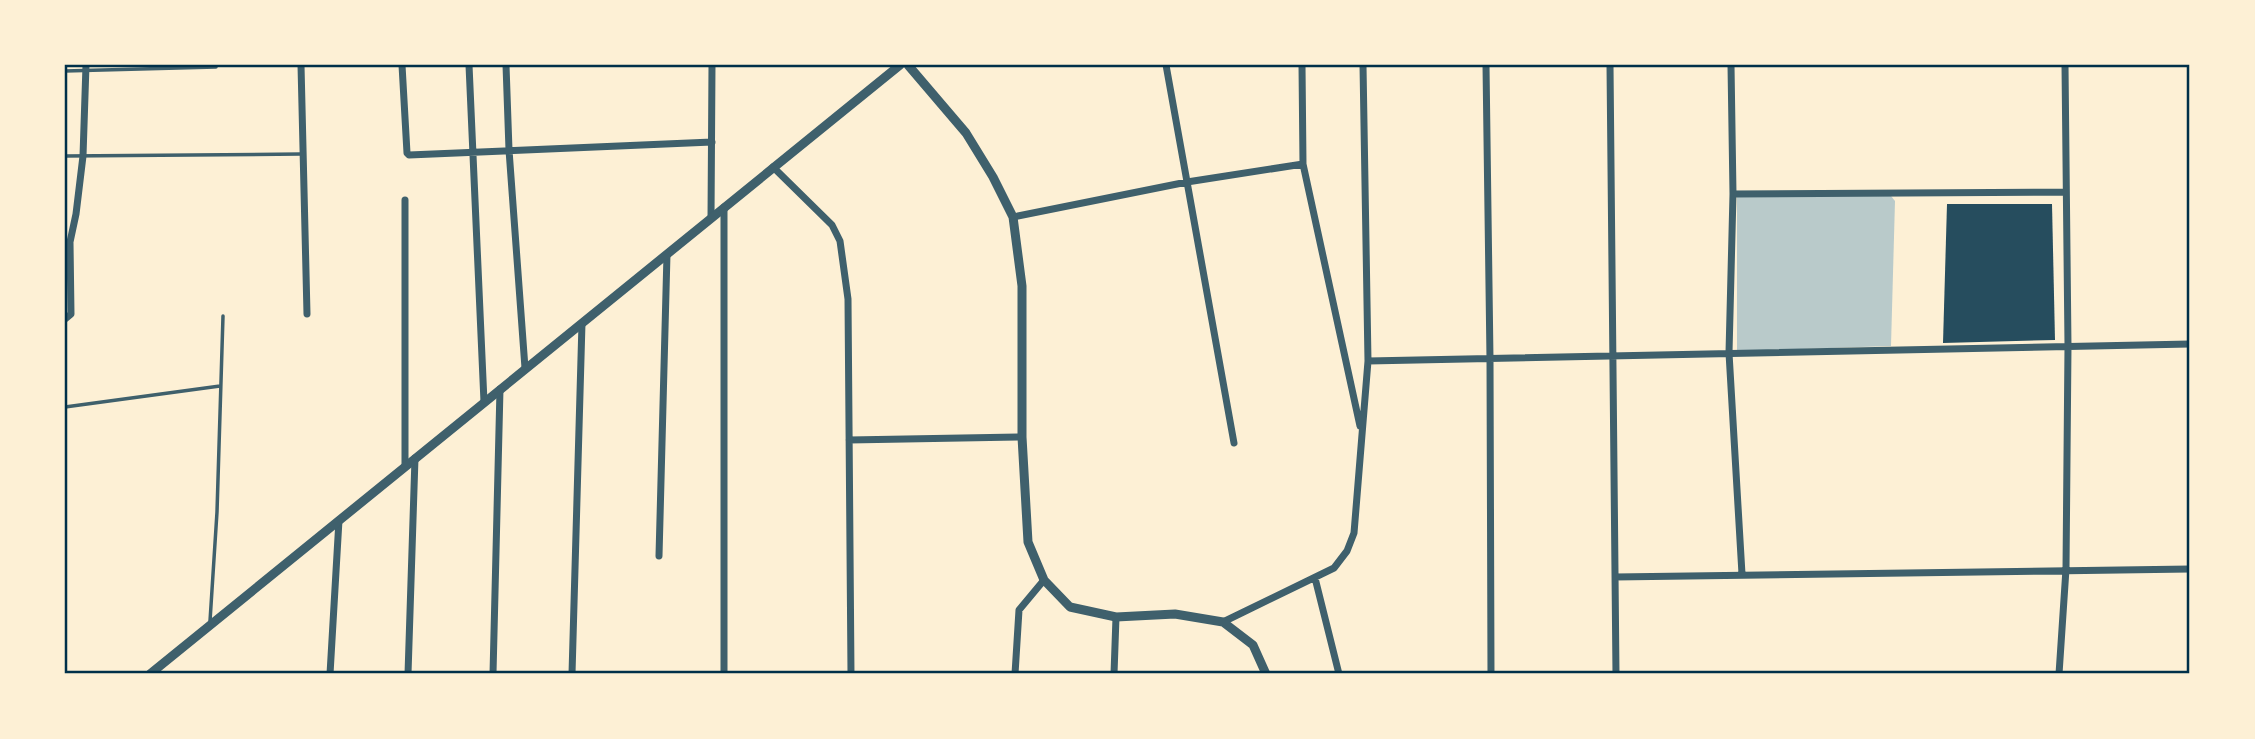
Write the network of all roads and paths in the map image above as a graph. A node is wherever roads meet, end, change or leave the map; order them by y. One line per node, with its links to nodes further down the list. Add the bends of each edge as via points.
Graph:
1 (301, 65): 21 (street)
2 (401, 65): 20 (street, via 407,153)
3 (469, 65): 20 (street)
4 (506, 65): 19 (street)
5 (712, 65): 18 (street)
6 (900, 65): 25 (street)
7 (908, 65): 31 (street, via 966,132)
8 (1166, 65): 26 (street)
9 (1302, 65): 24 (street)
10 (1363, 65): 43 (street)
11 (1486, 65): 42 (street)
12 (1610, 65): 41 (street)
13 (1731, 65): 28 (street)
14 (2065, 65): 27 (street)
15 (86, 67): 16 (lane); 17 (lane); 23 (street)
16 (216, 67)
17 (65, 71)
18 (712, 142): 19 (street); 32 (street)
19 (509, 150): 20 (street); 44 (street)
20 (472, 151): 47 (street)
21 (303, 154): 23 (lane); 34 (street)
22 (65, 156): 23 (lane)
23 (83, 156): 36 (street, via 70,242 71,314)
24 (1303, 164): 26 (street); 49 (street)
25 (774, 167): 30 (street); 51 (street, via 832,225 840,241 848,299)
26 (1187, 182): 31 (street); 52 (street)
27 (2066, 192): 28 (street); 39 (street)
28 (1732, 194): 40 (street)
29 (405, 200): 54 (street)
30 (724, 207): 32 (street); 71 (street)
31 (1013, 217): 50 (street, via 1022,286)
32 (711, 218): 33 (street)
33 (667, 254): 37 (street); 56 (street)
34 (307, 314)
35 (223, 316): 45 (lane)
36 (65, 320)
37 (582, 323): 44 (street); 70 (street)
38 (2190, 344): 39 (street)
39 (2068, 346): 40 (street); 57 (street)
40 (1729, 353): 41 (street); 59 (street)
41 (1614, 356): 42 (street); 60 (street)
42 (1490, 359): 43 (street); 77 (street)
43 (1368, 361): 49 (street)
44 (524, 369): 46 (street)
45 (220, 386): 48 (lane); 65 (lane)
46 (500, 389): 47 (street); 69 (street)
47 (484, 402): 53 (street)
48 (65, 407)
49 (1362, 436): 61 (street, via 1354,533 1334,568)
50 (1022, 437): 51 (street); 62 (street, via 1028,542)
51 (849, 440): 72 (street)
52 (1234, 443)
53 (415, 458): 54 (street); 68 (street)
54 (405, 466): 55 (street)
55 (339, 520): 65 (street); 67 (street)
56 (659, 556)
57 (2066, 569): 58 (street); 59 (street); 79 (street)
58 (2190, 569)
59 (1742, 574): 60 (street)
60 (1615, 577): 78 (street)
61 (1315, 578): 64 (street); 76 (street)
62 (1044, 580): 63 (street, via 1070,607); 73 (street, via 1020,610)
63 (1116, 617): 64 (street, via 1175,614); 74 (street)
64 (1223, 622): 75 (street, via 1253,645)
65 (210, 625): 66 (street)
66 (150, 674)
67 (330, 674)
68 (408, 674)
69 (493, 674)
70 (572, 674)
71 (723, 674)
72 (851, 674)
73 (1015, 674)
74 (1114, 674)
75 (1266, 674)
76 (1339, 674)
77 (1490, 674)
78 (1616, 674)
79 (2059, 674)

